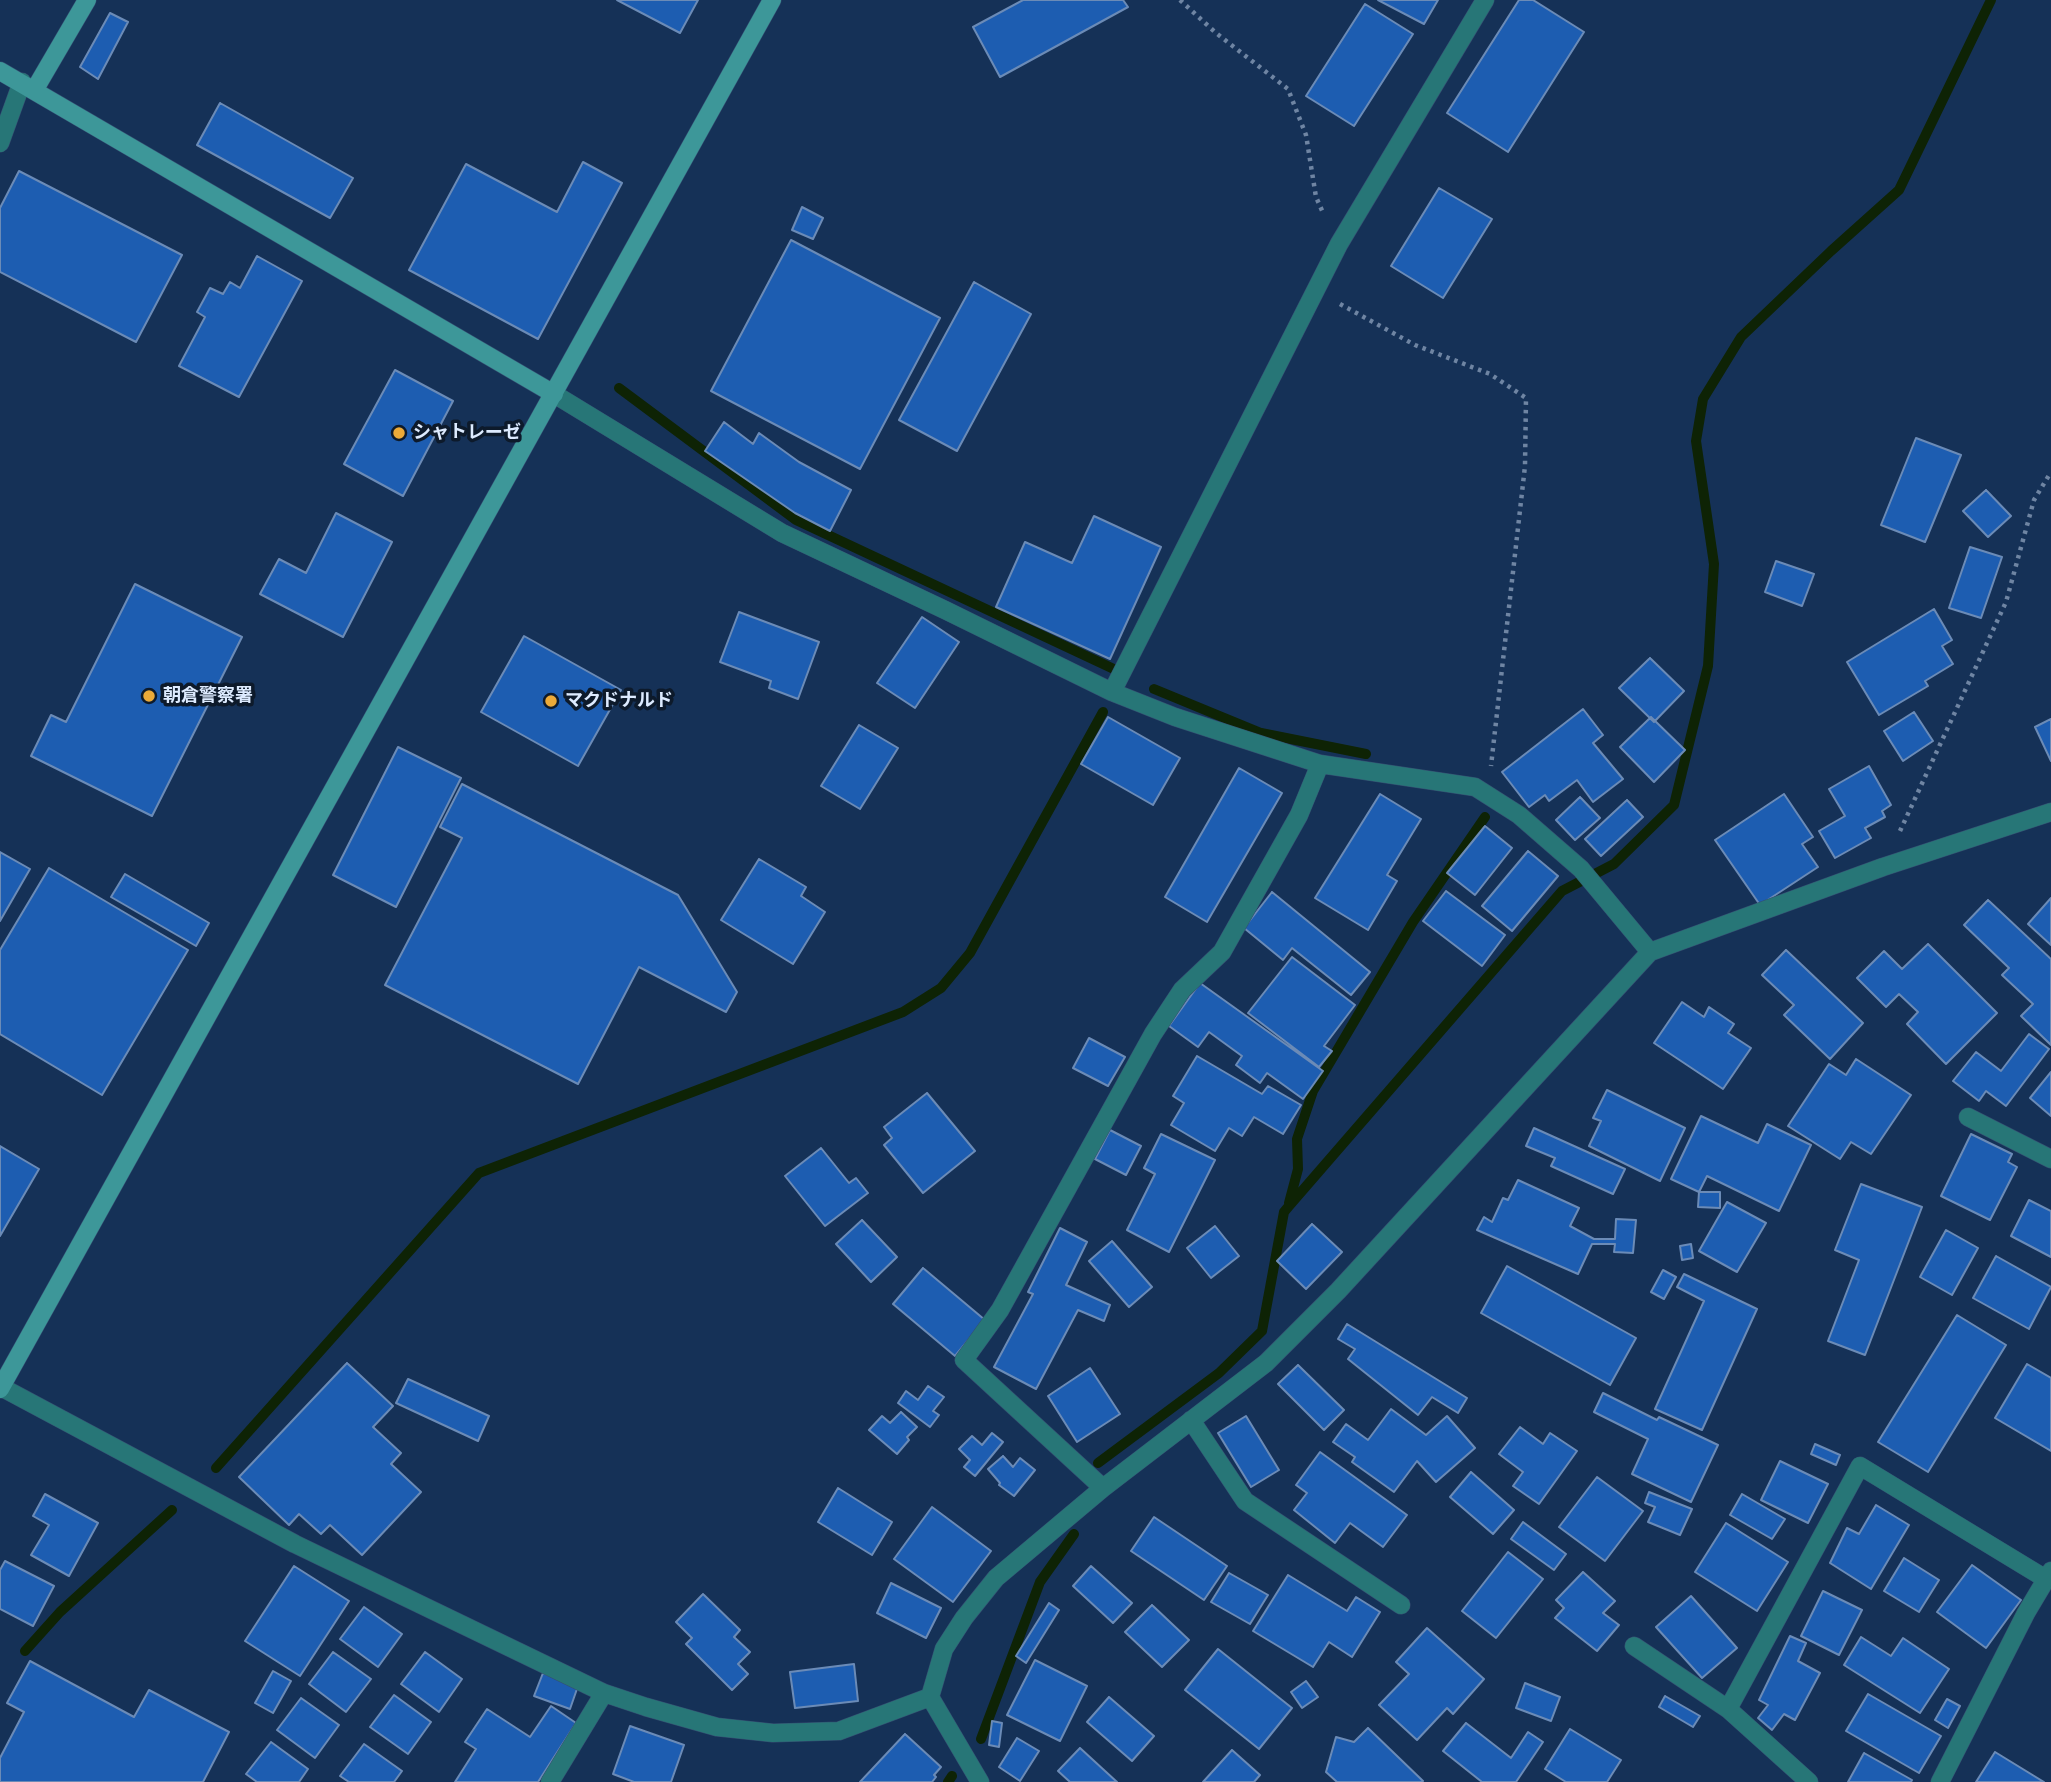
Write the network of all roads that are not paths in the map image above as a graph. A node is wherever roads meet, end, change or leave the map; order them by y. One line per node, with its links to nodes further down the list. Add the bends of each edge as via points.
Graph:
1 (87, 0): 5 (street)
2 (772, 0): 7 (street)
3 (1485, 0): 8 (street, via 1339,244)
4 (0, 71): 5 (street)
5 (28, 86): 6 (street); 7 (street)
6 (0, 143)
7 (554, 394): 8 (street, via 782,533); 14 (street)
8 (1112, 692): 9 (street)
9 (1320, 764): 11 (street, via 1475,787 1519,815 1581,869); 16 (street, via 1299,815 1222,953 1182,990 1153,1034 1000,1310 964,1360)
10 (2051, 812): 11 (street)
11 (1650, 952): 15 (street, via 1339,1291 1266,1363)
12 (1968, 1117): 13 (street)
13 (2051, 1158)
14 (1, 1388): 20 (street, via 295,1544)
15 (1191, 1420): 16 (street); 18 (street, via 1245,1501)
16 (1103, 1488): 21 (street, via 996,1578 944,1649)
17 (2049, 1575): 22 (street, via 1860,1466); 26 (street)
18 (1401, 1605)
19 (1634, 1646): 22 (street)
20 (604, 1693): 21 (street, via 718,1727 773,1733 839,1731); 23 (street)
21 (930, 1698): 24 (street)
22 (1728, 1709): 25 (street)
23 (550, 1782)
24 (980, 1782)
25 (1809, 1782)
26 (1940, 1782)

